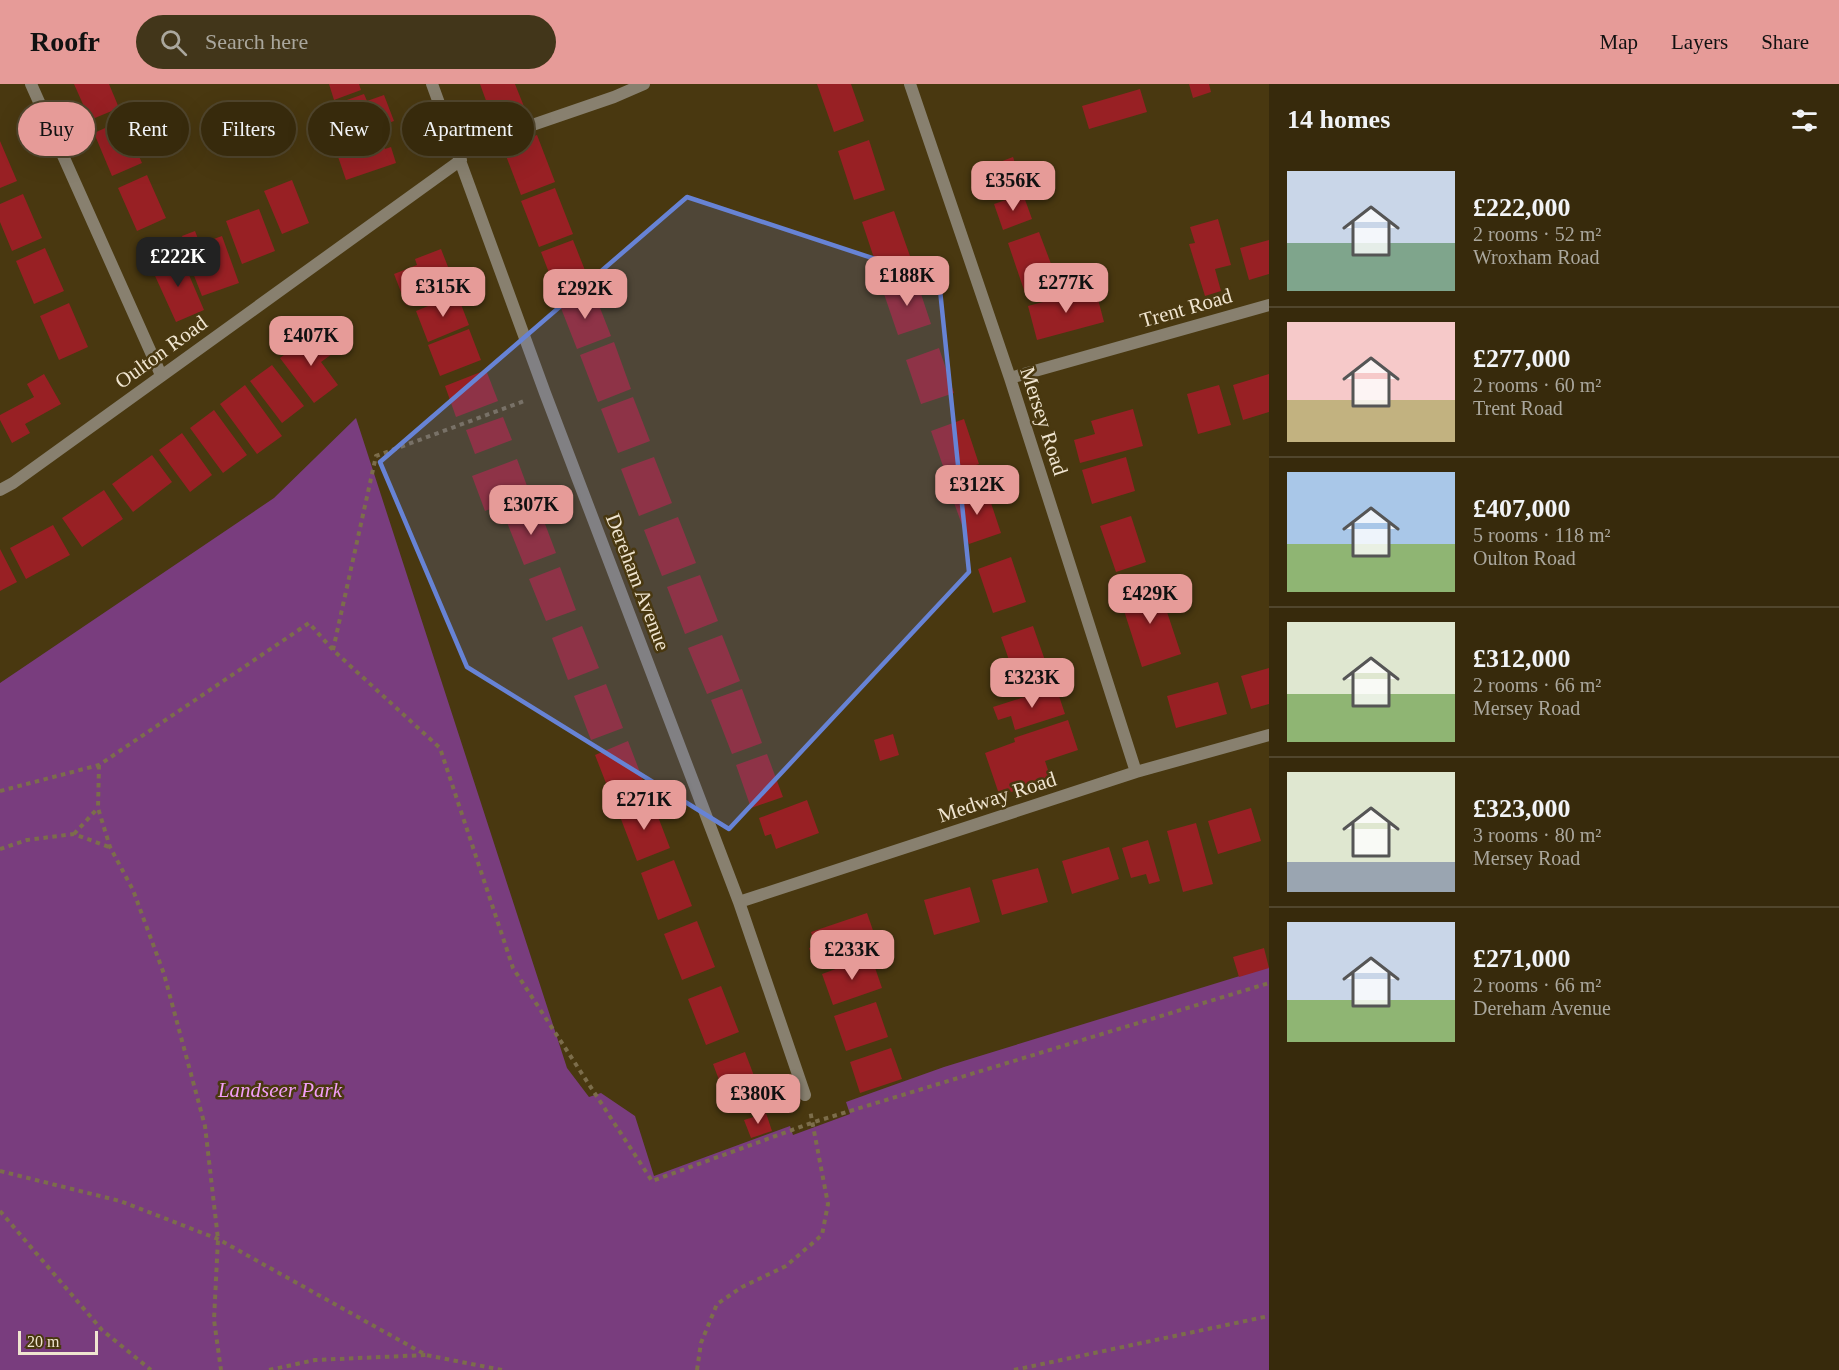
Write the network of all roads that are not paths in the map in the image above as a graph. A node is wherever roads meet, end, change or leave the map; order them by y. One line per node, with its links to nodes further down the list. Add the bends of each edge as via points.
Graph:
1 (31, 84): 10 (street)
2 (432, 84): 5 (street, Dereham Avenue)
3 (644, 84): 6 (street, Oulton Road)
4 (910, 84): 11 (street, Mersey Road)
5 (439, 102)
6 (534, 127)
7 (458, 156): 10 (street, Oulton Road)
8 (459, 156): 15 (street, Dereham Avenue)
9 (1269, 305): 11 (street, Trent Road)
10 (161, 375): 12 (street, Oulton Road)
11 (1010, 378): 14 (street, Mersey Road)
12 (0, 490)
13 (1269, 735): 14 (street, Medway Road)
14 (1136, 772): 15 (street, Medway Road)
15 (739, 902): 16 (street, Dereham Avenue)
16 (806, 1095)

